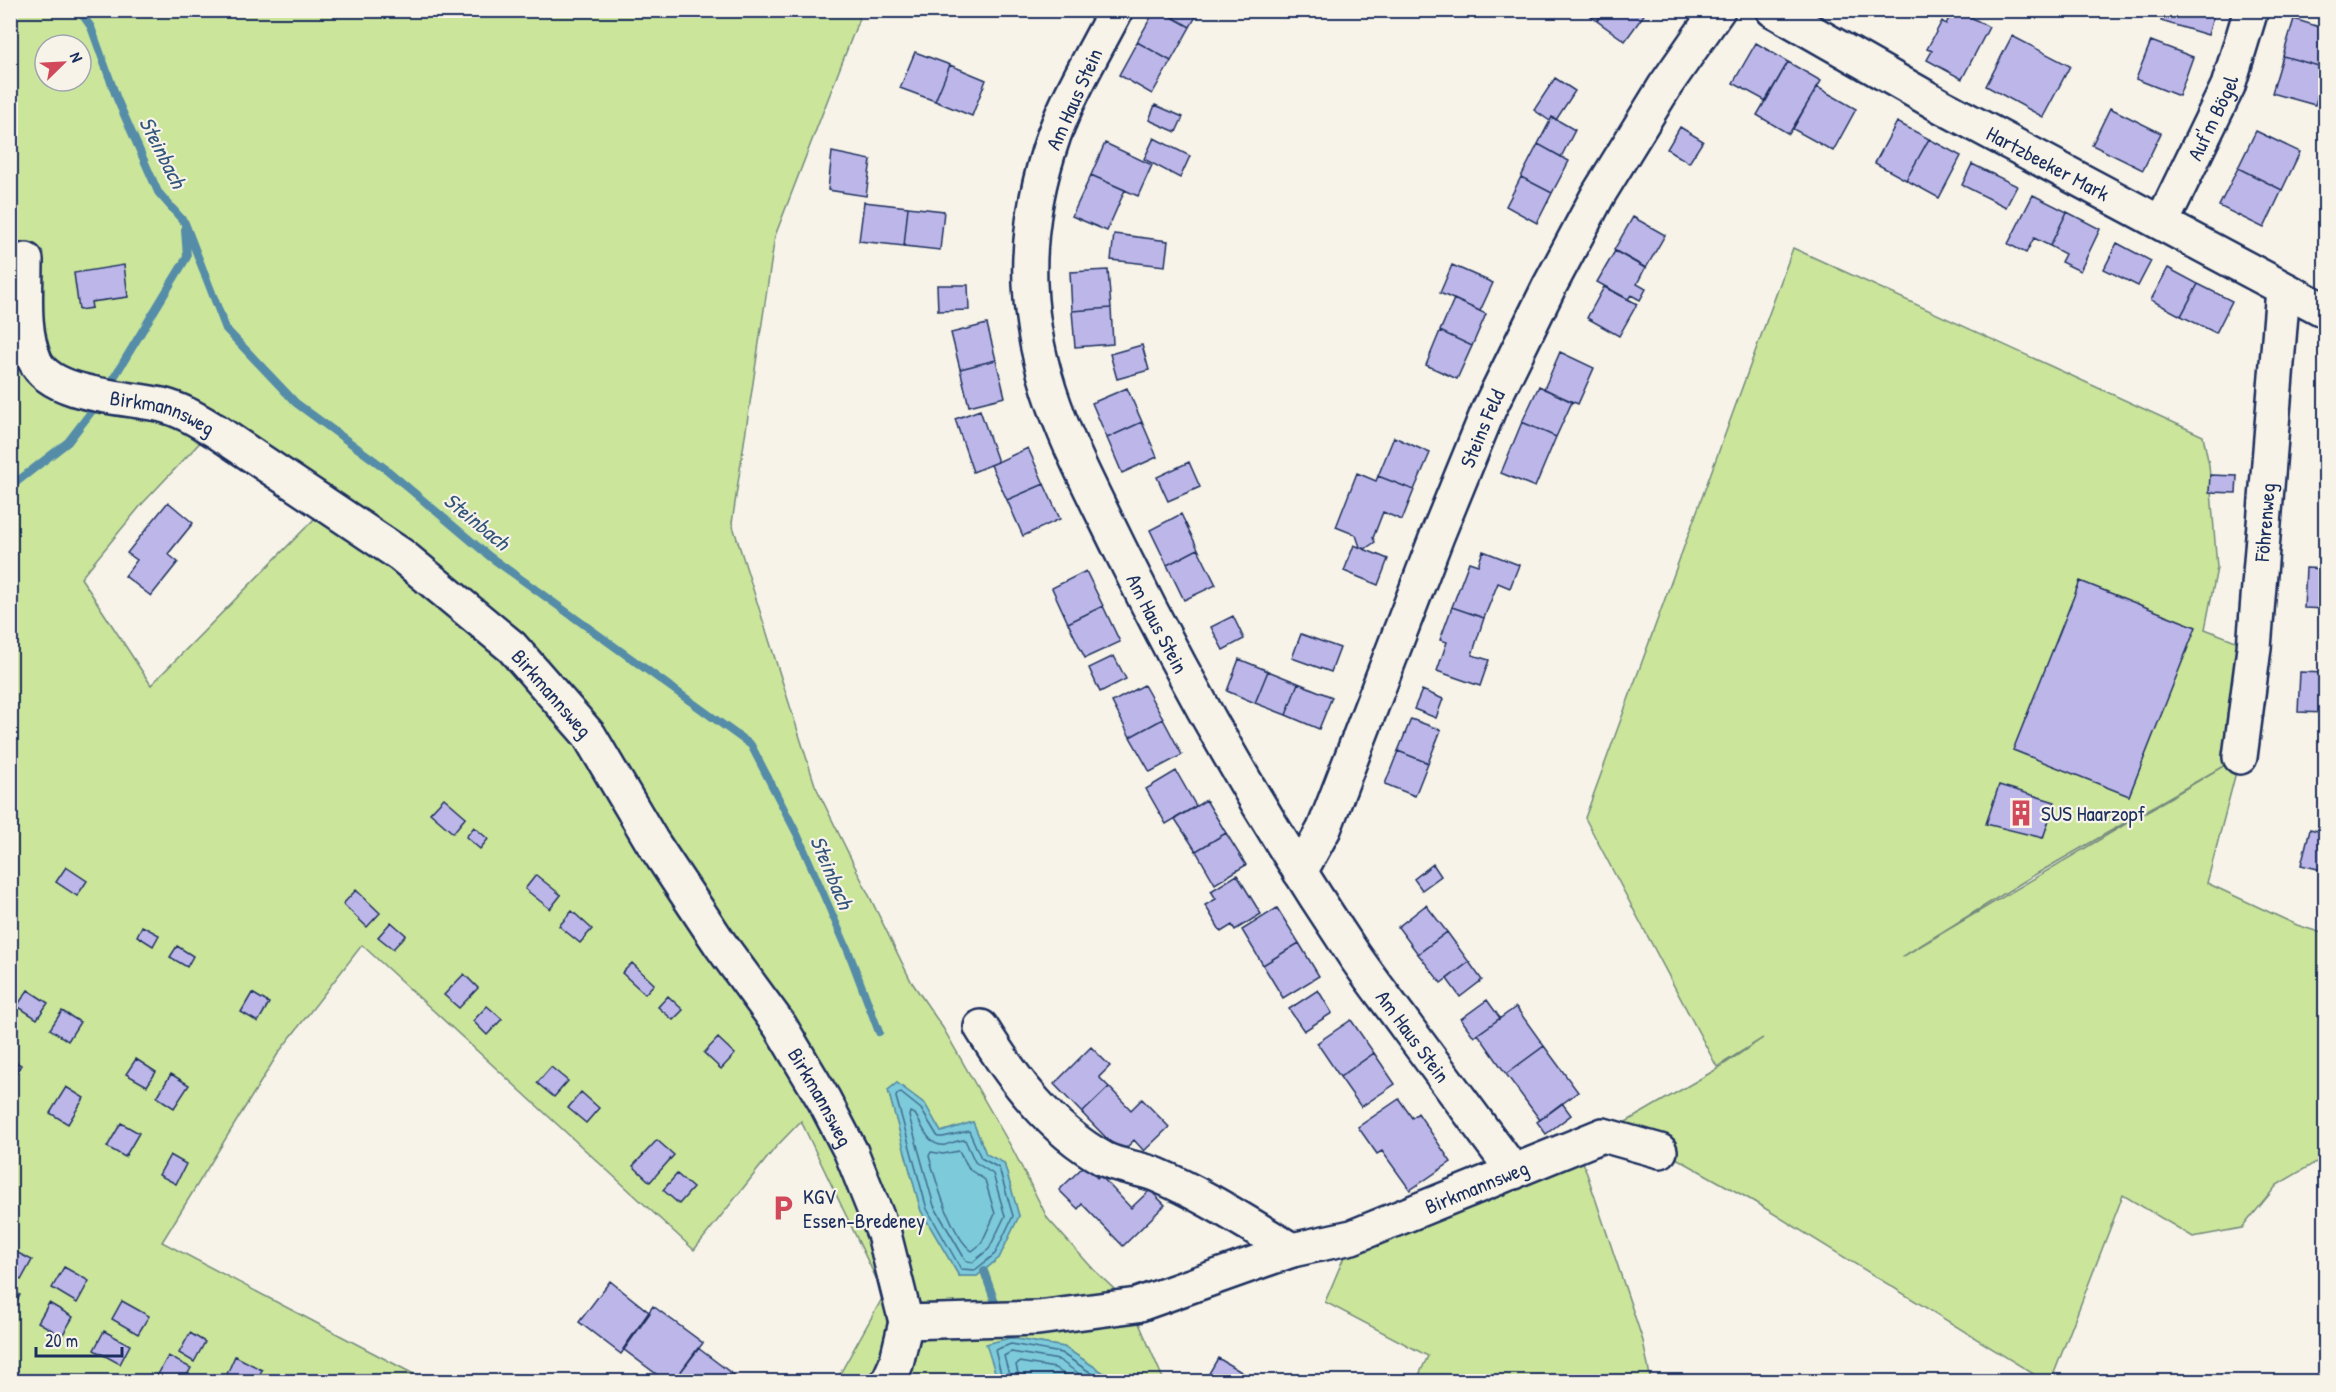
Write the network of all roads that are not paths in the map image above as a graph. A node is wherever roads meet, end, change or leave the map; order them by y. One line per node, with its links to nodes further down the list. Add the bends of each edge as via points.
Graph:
1 (1116, 10): 10 (street, Am Haus Stein, via 1054,134 1037,200 1030,280 1043,375 1062,429 1162,635)
2 (1718, 10): 10 (street, Steins Feld, via 1665,86 1598,195 1489,409 1324,829)
3 (1773, 10): 5 (street, Hartzbeeker Mark, via 1943,107)
4 (2250, 10): 5 (street, Auf'm Bögel, via 2228,87)
5 (2162, 222): 7 (street, Hartzbeeker Mark)
6 (26, 260): 15 (street, Birkmannsweg, via 29,336 36,362 48,375 68,387 96,395 163,405 216,431 401,555 512,647 589,735 651,840 780,1026 824,1100 851,1152 884,1234)
7 (2283, 289): 8 (street, Hartzbeeker Mark); 9 (street, Föhrenweg, via 2254,648)
8 (2325, 311)
9 (2240, 757)
10 (1300, 872): 13 (street, Am Haus Stein, via 1356,958)
11 (981, 1027): 14 (street, via 1031,1099 1070,1135 1106,1160 1156,1174)
12 (1660, 1151): 13 (street, Birkmannsweg, via 1603,1135)
13 (1514, 1172): 14 (street, Birkmannsweg, via 1352,1238)
14 (1292, 1250): 15 (street, Birkmannsweg, via 1137,1305 1038,1318)
15 (906, 1322): 16 (street, Birkmannsweg)
16 (888, 1382)

